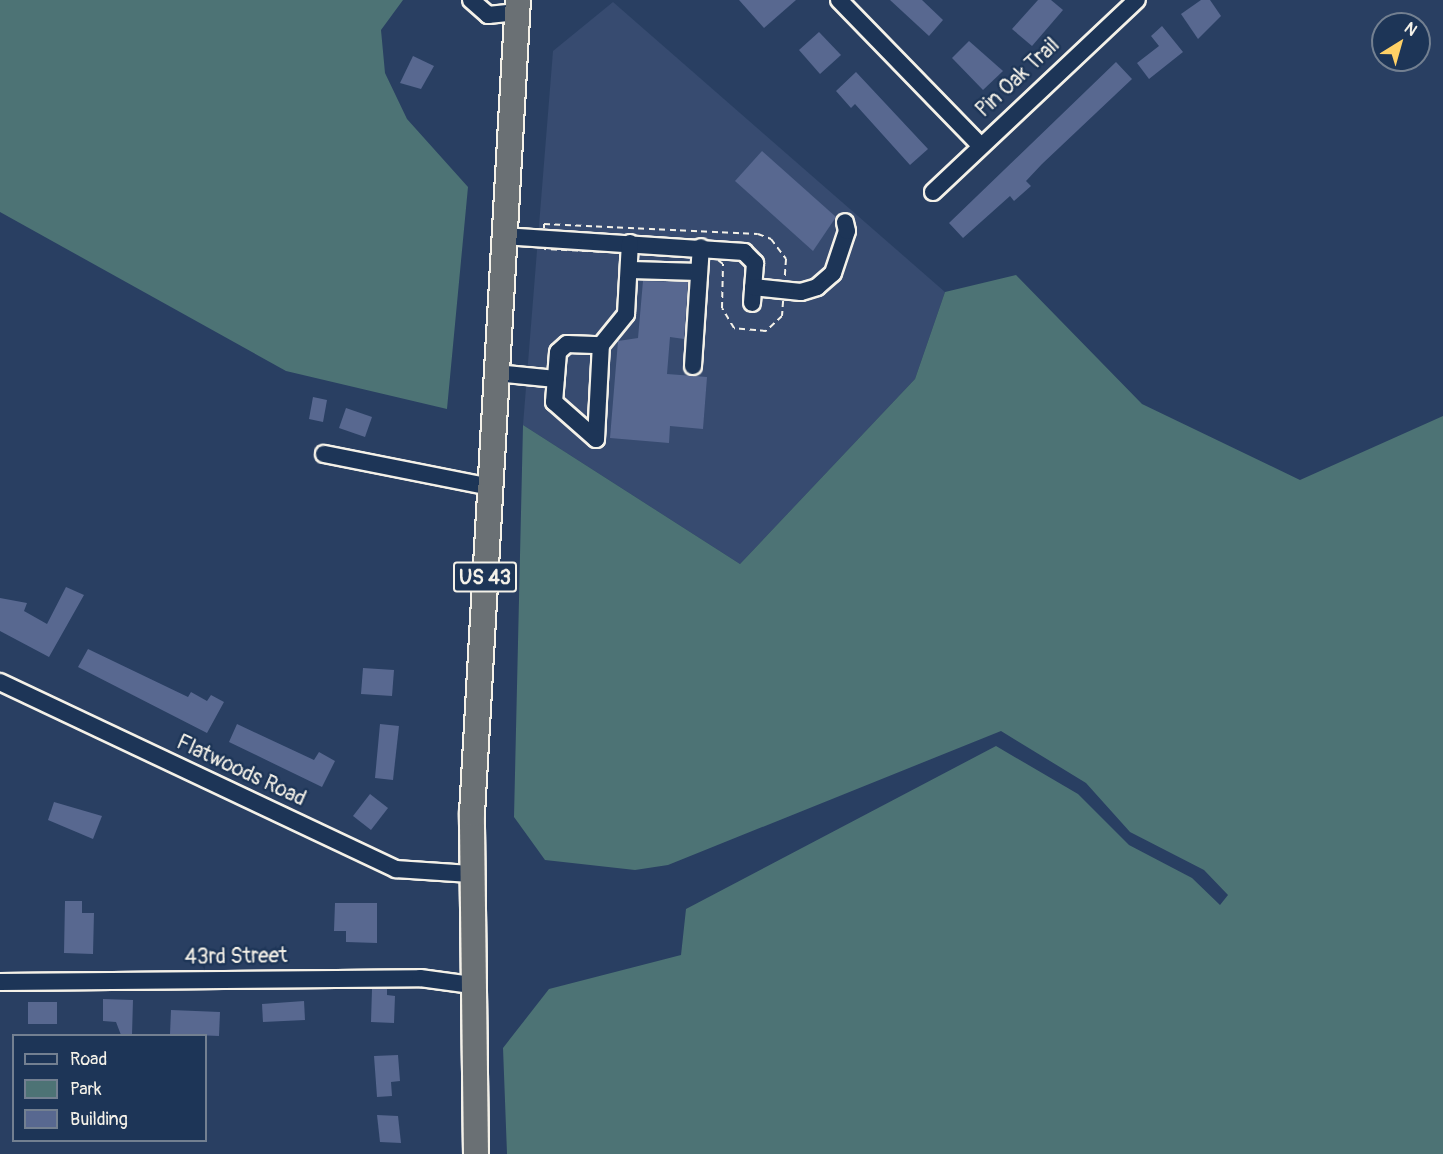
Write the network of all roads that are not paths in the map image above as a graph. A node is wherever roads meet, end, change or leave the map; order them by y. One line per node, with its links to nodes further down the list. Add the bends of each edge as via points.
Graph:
1 (471, 0): 4 (street, via 489,15)
2 (839, 0): 5 (street)
3 (1127, 2): 5 (street, Pin Oak Trail)
4 (512, 4): 8 (highway, US 43)
5 (980, 145): 6 (street, Pin Oak Trail)
6 (933, 192)
7 (845, 222): 10 (street, via 848,231 833,273 818,287 801,292 752,295 755,262 744,252)
8 (503, 236): 9 (street); 15 (highway, US 43)
9 (630, 243): 10 (street); 11 (street)
10 (701, 247): 12 (street)
11 (631, 270): 12 (street); 13 (street, via 626,314)
12 (699, 272): 14 (street)
13 (601, 345): 16 (street, via 567,344 558,352); 16 (street, via 596,439 562,414 554,402)
14 (693, 366)
15 (496, 373): 16 (street); 18 (highway, US 43)
16 (556, 379)
17 (324, 454): 18 (street)
18 (489, 487): 20 (highway, US 43)
19 (0, 682): 20 (street, Flatwoods Road, via 396,869)
20 (470, 874): 22 (highway, US 43)
21 (0, 982): 22 (street, 43rd Street, via 420,978)
22 (472, 985): 23 (highway, US 43)
23 (476, 1154)

